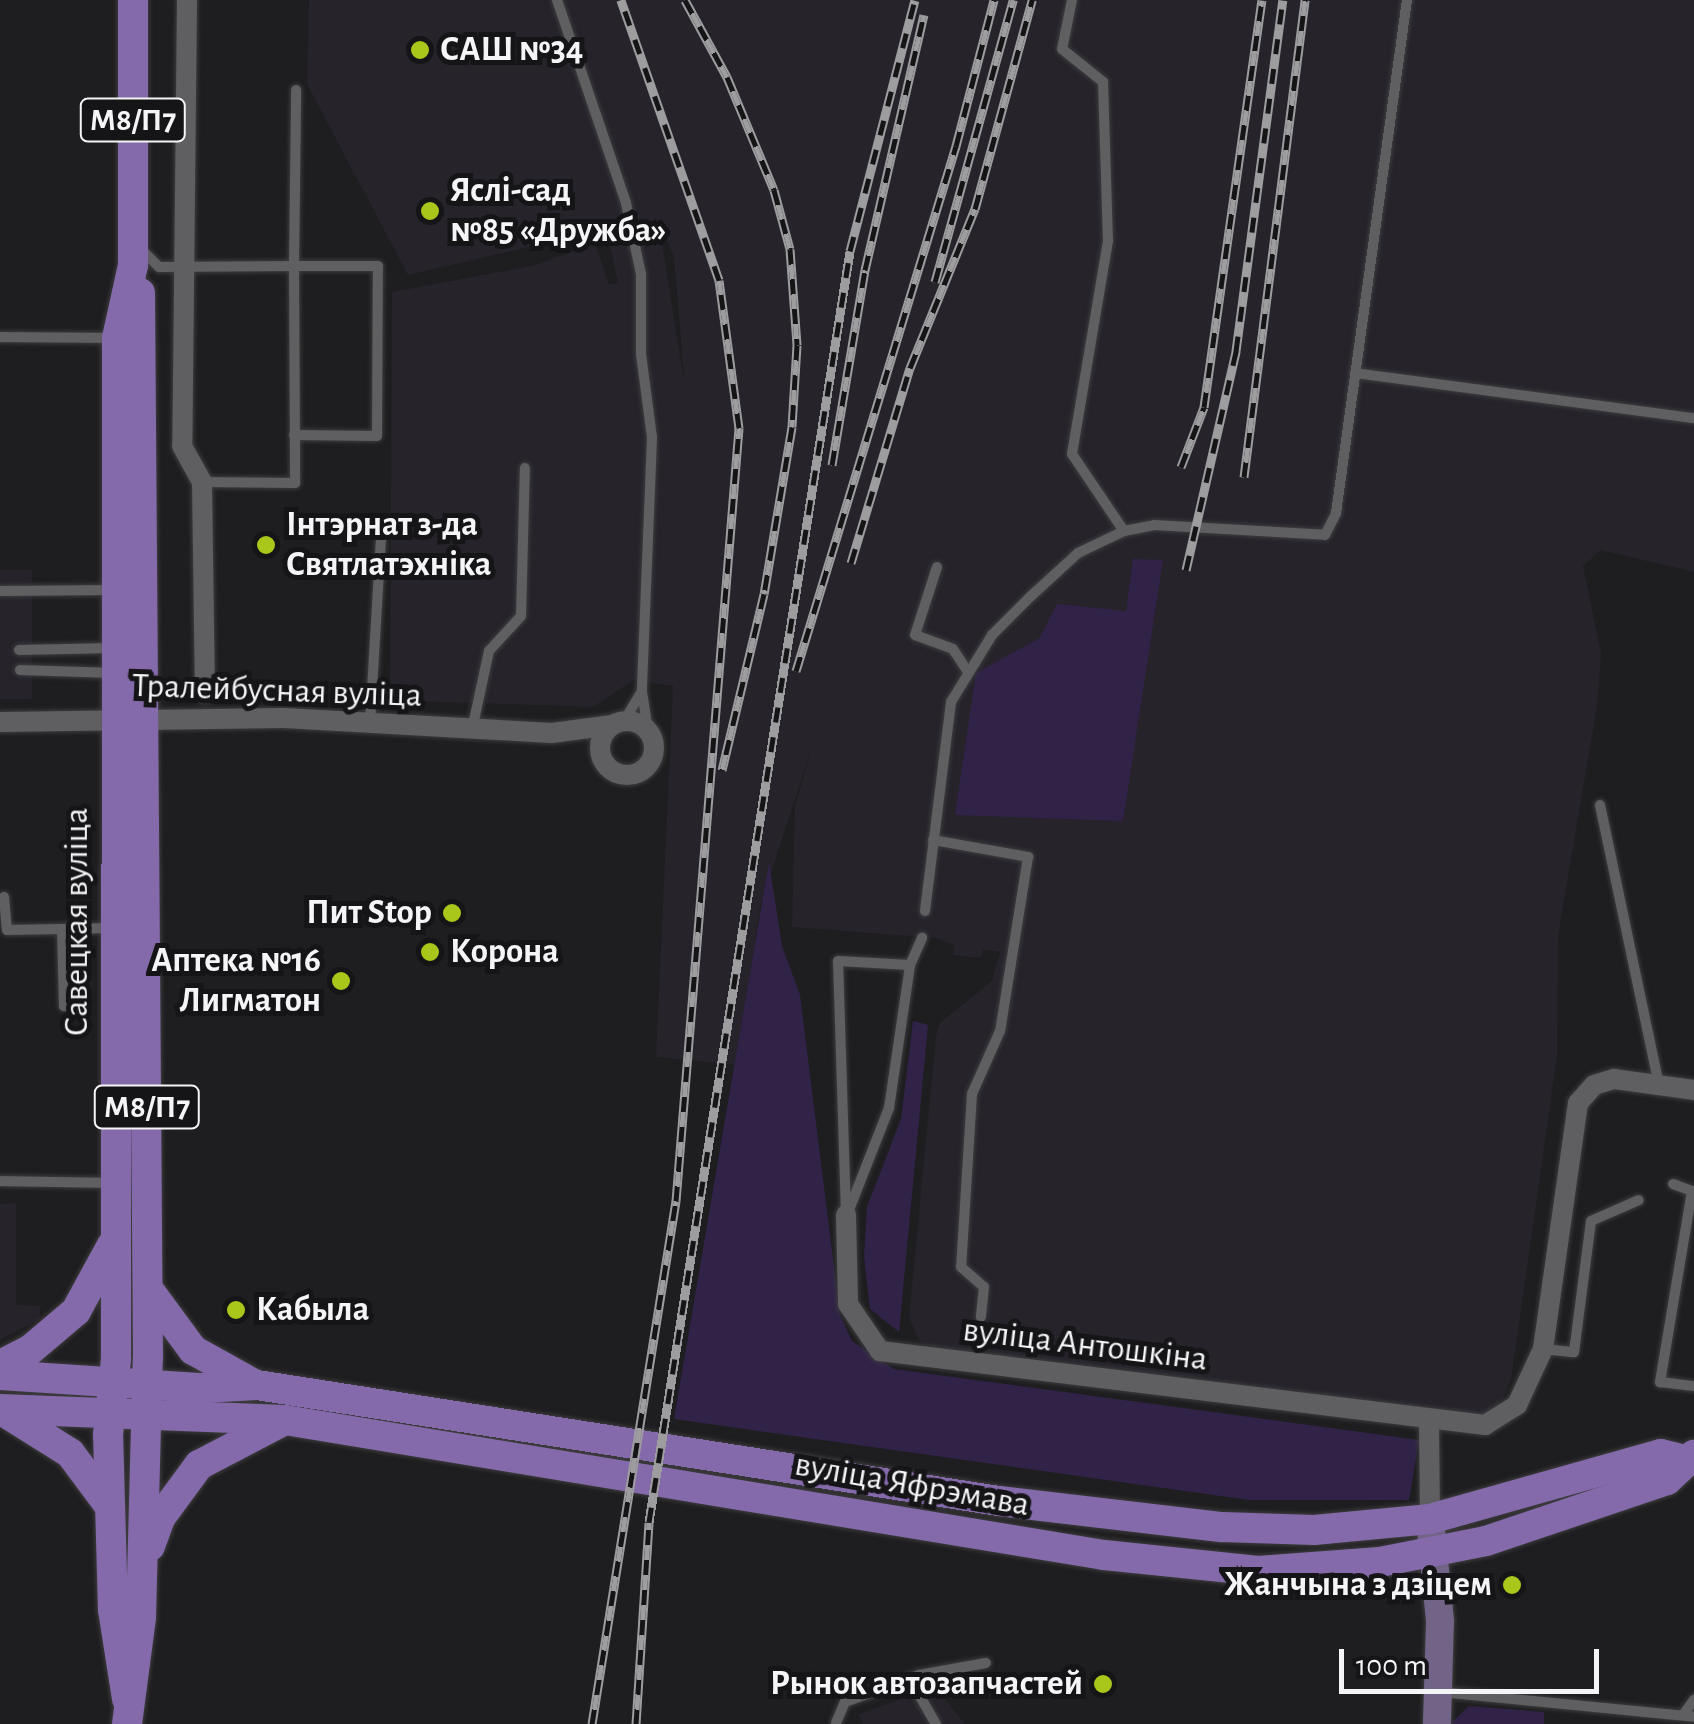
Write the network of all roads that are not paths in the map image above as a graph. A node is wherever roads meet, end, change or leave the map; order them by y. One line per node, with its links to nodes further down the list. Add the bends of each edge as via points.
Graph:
1 (133, 0): 7 (main road, Савецкая вуліца / М8/П7)
2 (187, 0): 9 (street)
3 (558, 0): 26 (lane, via 626,203 640,274 652,438)
4 (1072, 0): 17 (lane, via 1062,49 1103,82 1108,241 1072,454)
5 (1407, 0): 12 (lane)
6 (296, 90): 8 (lane)
7 (141, 266): 9 (lane); 11 (main road, Савецкая вуліца / М8/П7); 29 (main road, Савецкая вуліца / М8/П7)
8 (294, 266): 9 (lane); 14 (lane); 14 (lane, via 378,266 378,322 377,436)
9 (184, 267): 16 (street, via 182,446)
10 (0, 338): 11 (lane)
11 (117, 338): 20 (main road, Савецкая вуліца / М8/П7)
12 (1356, 373): 13 (lane); 17 (lane, via 1336,513 1325,535 1154,525)
13 (1694, 418)
14 (294, 434): 16 (lane, via 294,483)
15 (526, 468): 33 (lane, via 521,616 490,651)
16 (202, 482): 27 (street)
17 (1124, 531): 25 (lane, via 1078,553 992,635)
18 (381, 536): 32 (lane)
19 (937, 567): 25 (lane, via 915,635 953,648)
20 (115, 590): 21 (lane); 23 (main road, Савецкая вуліца / М8/П7)
21 (0, 591)
22 (19, 650): 23 (lane)
23 (115, 661): 24 (lane); 28 (main road, Савецкая вуліца / М8/П7)
24 (20, 670)
25 (966, 670): 38 (lane, via 944,732)
26 (642, 692): 31 (lane); 34 (lane)
27 (205, 693)
28 (114, 718): 29 (street, Тралейбусная вуліца); 30 (street, Тралейбусная вуліца); 41 (main road, Савецкая вуліца / М8/П7)
29 (145, 718): 32 (street, Тралейбусная вуліца); 54 (main road, Савецкая вуліца / М8/П7)
30 (0, 722)
31 (618, 723): 34 (street); 35 (street, Тралейбусная вуліца); 36 (street, via 603,734)
32 (370, 724): 33 (street, Тралейбусная вуліца)
33 (472, 731): 35 (street, Тралейбусная вуліца)
34 (648, 731): 36 (street, via 654,747 646,767 622,774)
35 (552, 733): 36 (street, Тралейбусная вуліца)
36 (602, 760)
37 (1600, 805): 46 (lane)
38 (933, 840): 40 (lane); 55 (lane, via 1028,857 1000,1031 972,1094 961,1267 984,1287)
39 (4, 897): 43 (lane, via 6,930)
40 (925, 911)
41 (114, 928): 42 (lane); 49 (main road, Савецкая вуліца / М8/П7)
42 (82, 929): 43 (lane); 43 (lane, via 83,1006 64,1006)
43 (62, 930)
44 (922, 938): 45 (lane)
45 (910, 966): 52 (lane, via 889,1108); 52 (lane, via 838,961)
46 (1658, 1084): 47 (street, вуліца Антошкіна); 56 (street, вуліца Антошкіна, via 1614,1079 1594,1085 1578,1103)
47 (1694, 1090)
48 (0, 1181): 49 (lane)
49 (117, 1183): 53 (main road, Савецкая вуліца / М8/П7)
50 (1673, 1184): 62 (lane, via 1692,1191 1660,1382)
51 (1639, 1200): 56 (lane, via 1591,1220 1574,1352)
52 (846, 1215): 67 (street, вуліца Антошкіна, via 848,1304 880,1351)
53 (117, 1233): 57 (main road, via 76,1311 30,1350); 59 (main road, Савецкая вуліца / М8/П7)
54 (148, 1289): 60 (main road, Савецкая вуліца / М8/П7); 61 (main road, via 193,1350)
55 (981, 1317)
56 (1543, 1349): 67 (street, вуліца Антошкіна, via 1530,1387 1502,1416 1485,1425)
57 (0, 1365)
58 (0, 1375): 59 (main road, вуліца Яфрэмава)
59 (114, 1379): 60 (main road, вуліца Яфрэмава); 64 (main road, Савецкая вуліца / М8/П7)
60 (147, 1382): 61 (main road, вуліца Яфрэмава); 65 (main road, Савецкая вуліца / М8/П7)
61 (257, 1385): 68 (main road, вуліца Яфрэмава)
62 (1694, 1386)
63 (0, 1409): 64 (main road, вуліца Яфрэмава); 71 (main road, via 70,1453)
64 (110, 1411): 65 (main road, вуліца Яфрэмава); 71 (main road, Савецкая вуліца / М8/П7)
65 (147, 1414): 66 (main road, вуліца Яфрэмава); 74 (main road, Савецкая вуліца / М8/П7)
66 (286, 1420): 70 (main road, вуліца Яфрэмава); 74 (main road, via 199,1465 160,1518)
67 (1429, 1421): 72 (street)
68 (529, 1426): 70 (main road, via 537,1446); 72 (main road, вуліца Яфрэмава, via 1150,1523 1314,1530)
69 (1689, 1457): 72 (main road, вуліца Яфрэмава, via 1661,1454); 73 (main road, вуліца Яфрэмава, via 1668,1480 1595,1509)
70 (524, 1458): 73 (main road, вуліца Яфрэмава, via 1207,1567 1322,1569)
71 (110, 1509): 80 (main road, Савецкая вуліца / М8/П7, via 113,1610)
72 (1430, 1520): 73 (street)
73 (1435, 1550): 77 (street)
74 (142, 1578): 80 (main road, Савецкая вуліца / М8/П7)
75 (986, 1663): 76 (lane)
76 (919, 1674): 82 (lane, via 845,1702); 83 (lane, via 918,1693)
77 (1439, 1692): 79 (lane); 84 (street)
78 (1694, 1700): 81 (lane)
79 (1652, 1709): 81 (lane); 85 (lane)
80 (127, 1712)
81 (1689, 1716)
82 (836, 1723)
83 (936, 1724)
84 (1438, 1724)
85 (1649, 1724)

